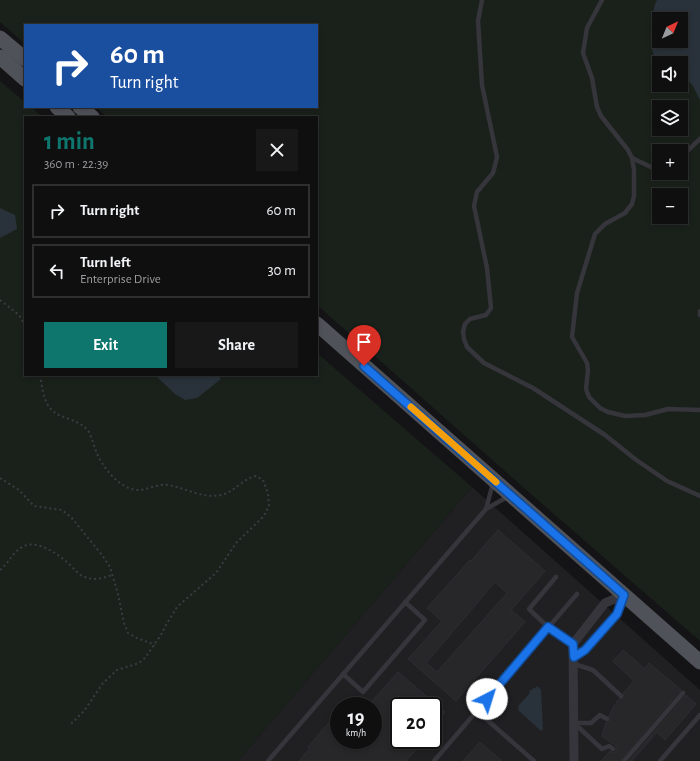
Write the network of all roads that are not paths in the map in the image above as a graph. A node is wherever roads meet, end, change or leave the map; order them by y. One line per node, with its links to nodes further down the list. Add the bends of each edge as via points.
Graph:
1 (482, 0): 23 (lane, via 478,21 482,85 497,157 493,173 478,192 474,206 487,268 491,308 486,315 470,318 465,324 463,332 467,347 484,363 533,388 605,435 667,481)
2 (602, 0): 15 (lane, via 587,28 583,53 601,116)
3 (0, 38): 5 (main road)
4 (0, 57): 6 (main road)
5 (24, 58)
6 (24, 78)
7 (58, 108): 9 (main road)
8 (81, 108): 10 (main road)
9 (67, 116)
10 (91, 116)
11 (700, 139): 13 (lane)
12 (700, 146): 13 (lane)
13 (692, 147): 14 (lane)
14 (688, 150)
15 (632, 158): 16 (lane); 20 (lane, via 632,204 625,213 605,224 595,234 577,293 572,337 587,364 586,389 594,403 616,414 645,415 680,408)
16 (652, 167)
17 (700, 311): 18 (lane)
18 (700, 316)
19 (318, 325): 21 (main road)
20 (700, 410)
21 (494, 480): 22 (main road); 24 (lane)
22 (510, 495): 24 (lane); 27 (main road)
23 (700, 496)
24 (486, 509): 28 (lane)
25 (556, 577): 29 (lane, via 529,609)
26 (576, 594): 29 (lane)
27 (624, 595): 30 (street, via 605,603); 31 (street, via 617,614); 32 (main road)
28 (405, 602): 33 (lane); 33 (lane, via 425,620 369,686 363,692)
29 (548, 627): 30 (lane); 36 (lane)
30 (573, 644): 31 (street)
31 (574, 660): 35 (lane, via 592,670); 39 (street)
32 (700, 662)
33 (343, 674): 41 (lane)
34 (683, 692): 45 (lane)
35 (621, 696)
36 (477, 711): 42 (lane); 43 (lane)
37 (700, 715): 46 (lane)
38 (607, 719): 39 (lane, via 600,715 591,723)
39 (574, 723): 40 (lane, via 602,749 609,746); 44 (street)
40 (613, 749)
41 (268, 761)
42 (434, 761)
43 (534, 761)
44 (574, 761)
45 (624, 761)
46 (660, 761)

